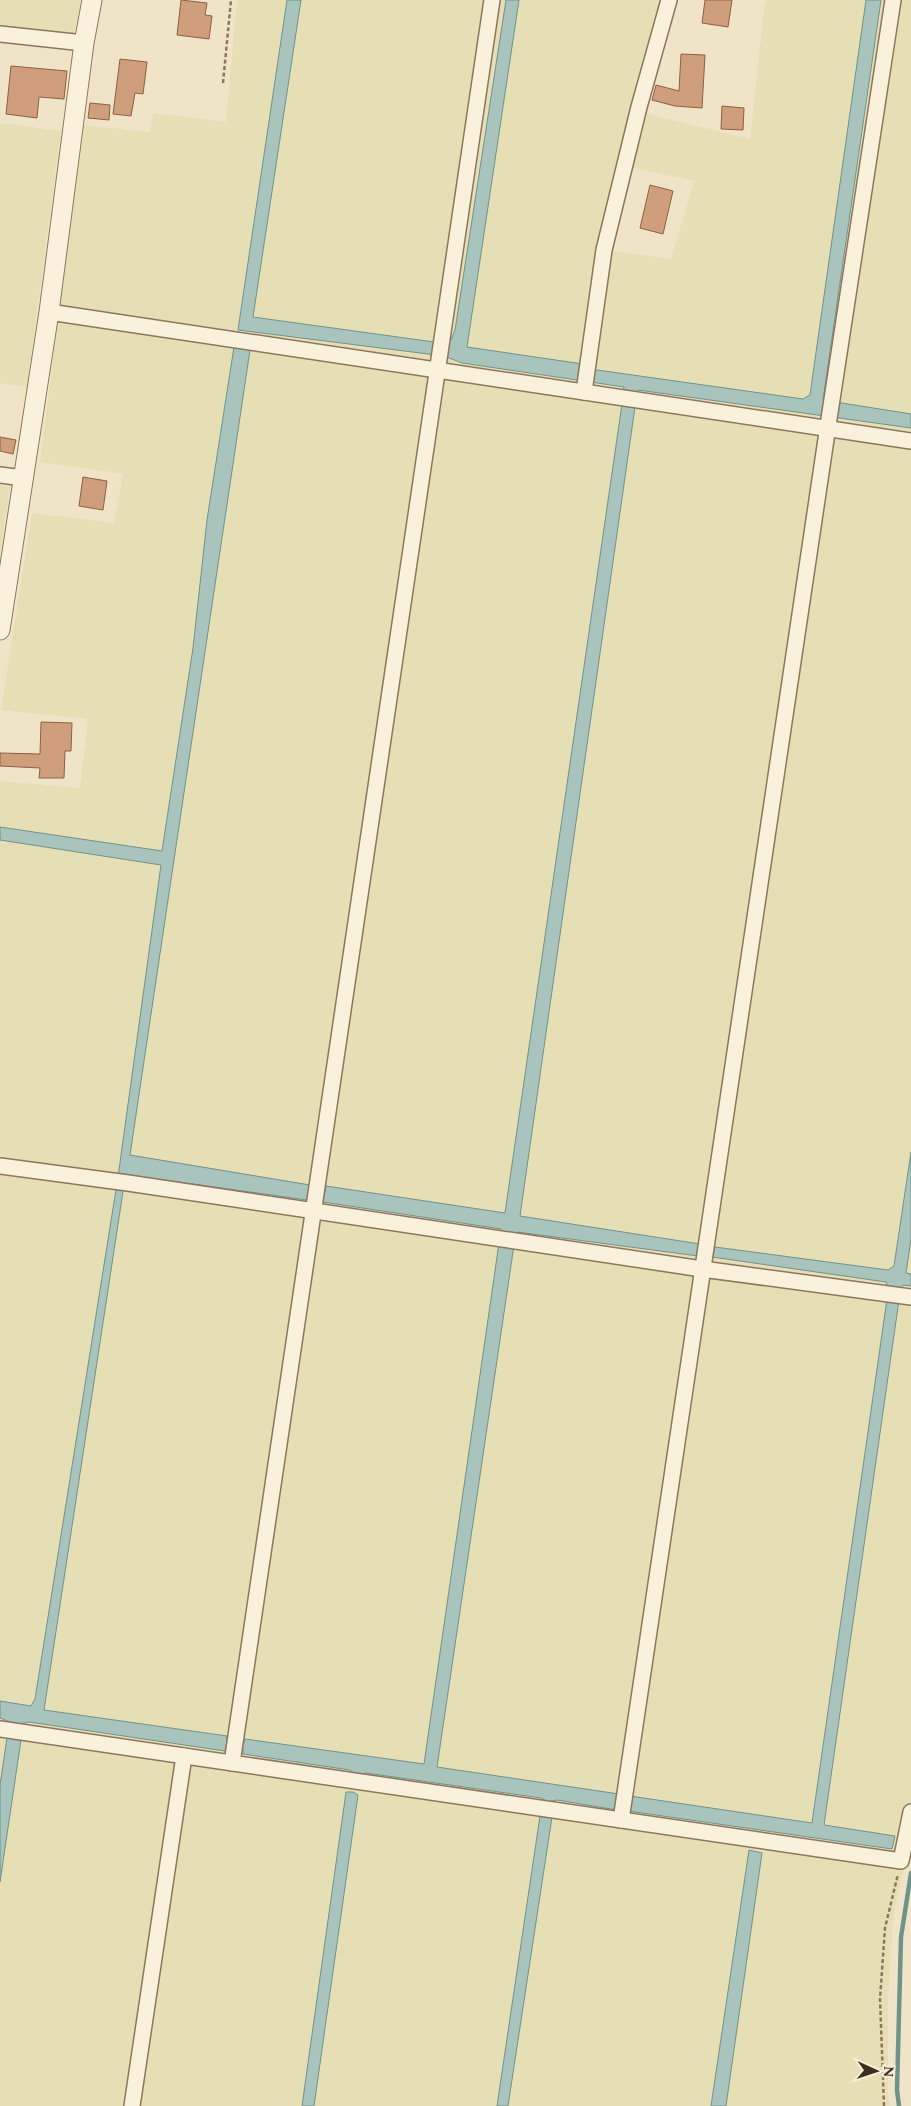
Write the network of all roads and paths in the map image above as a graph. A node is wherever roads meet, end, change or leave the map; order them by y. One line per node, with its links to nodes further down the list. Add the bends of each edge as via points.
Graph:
1 (92, 0): 7 (street)
2 (231, 0): 8 (path)
3 (492, 0): 10 (street)
4 (669, 0): 11 (street, via 604,250)
5 (894, 0): 12 (street)
6 (0, 34): 7 (street)
7 (84, 43): 9 (street)
8 (223, 84)
9 (49, 312): 10 (street, via 244,342); 15 (street)
10 (438, 364): 11 (street); 18 (street)
11 (584, 388): 12 (street)
12 (829, 424): 13 (street); 19 (street)
13 (911, 441)
14 (0, 475): 15 (street)
15 (23, 478): 16 (street)
16 (0, 630)
17 (0, 1166): 18 (street, via 128,1183)
18 (316, 1199): 19 (street, via 509,1240); 22 (street)
19 (705, 1256): 20 (street); 24 (street)
20 (899, 1295)
21 (10, 1730): 23 (street)
22 (234, 1750): 23 (street); 24 (street, via 355,1781 546,1809)
23 (184, 1756): 27 (street)
24 (623, 1809): 26 (street, via 756,1840)
25 (911, 1812): 26 (street)
26 (901, 1861): 28 (path, via 884,1936 880,1999)
27 (132, 2106)
28 (884, 2106)

